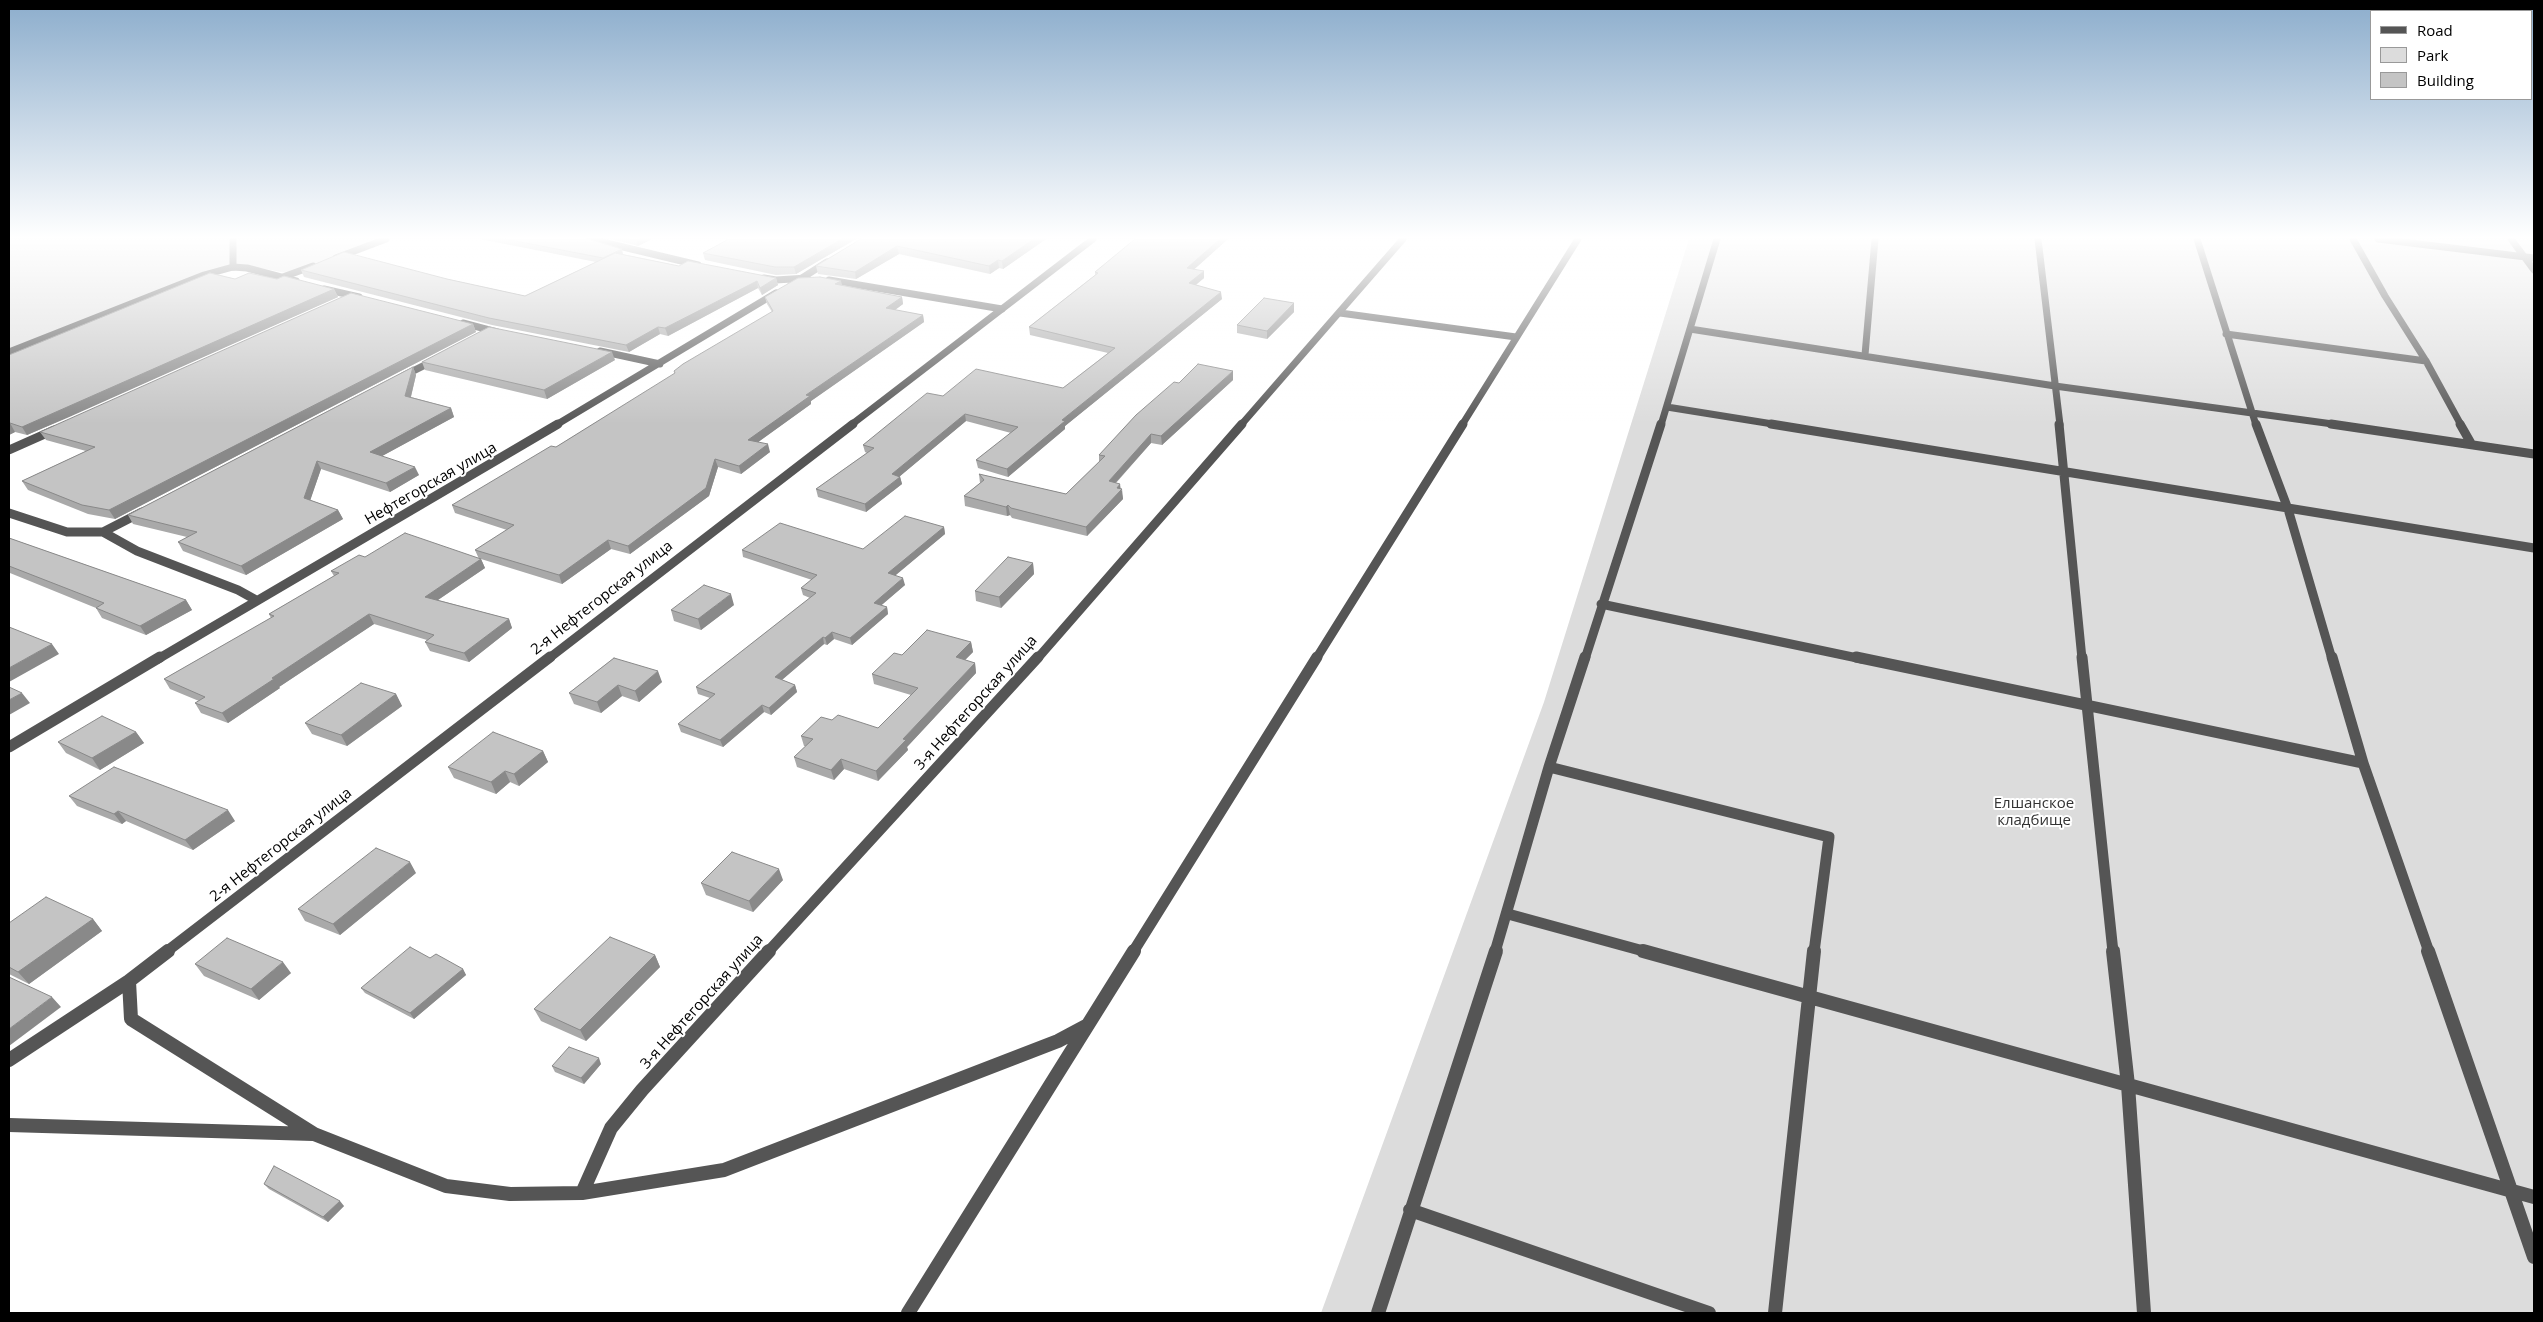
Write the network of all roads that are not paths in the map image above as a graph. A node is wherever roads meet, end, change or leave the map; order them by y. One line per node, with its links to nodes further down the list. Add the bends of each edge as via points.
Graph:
1 (139, 301): 24 (street)
2 (343, 301): 13 (street)
3 (765, 301): 28 (street, Нефтегорская улица)
4 (951, 301): 14 (street)
5 (1013, 301): 14 (street, 2-я Нефтегорская улица)
6 (1350, 301): 15 (street, 3-я Нефтегорская улица)
7 (1539, 301): 22 (street)
8 (1698, 301): 17 (street)
9 (1870, 301): 26 (street)
10 (2045, 301): 30 (street)
11 (2216, 301): 20 (street)
12 (2388, 301): 27 (street)
13 (338, 303)
14 (1002, 309): 50 (street, 2-я Нефтегорская улица)
15 (1340, 313): 22 (street); 58 (street, 3-я Нефтегорская улица, via 1065,628 642,1090 611,1128)
16 (455, 321): 18 (street)
17 (1690, 329): 26 (street); 31 (street)
18 (491, 330): 19 (street); 21 (street)
19 (501, 332)
20 (2226, 334): 27 (street); 32 (street)
21 (482, 335)
22 (1516, 337): 52 (street)
23 (589, 349): 28 (street)
24 (9, 352)
25 (447, 353): 29 (street)
26 (1866, 355): 30 (street)
27 (2426, 361): 34 (street)
28 (660, 364): 43 (street, Нефтегорская улица)
29 (394, 381)
30 (2055, 386): 32 (street); 37 (street)
31 (1667, 407): 37 (street); 44 (street)
32 (2252, 412): 34 (street); 39 (street)
33 (62, 426): 35 (street)
34 (2472, 445): 36 (street)
35 (9, 450)
36 (2534, 454)
37 (2065, 472): 39 (street); 45 (street)
38 (147, 509): 41 (street)
39 (2288, 509): 42 (street); 47 (street)
40 (9, 513): 41 (street, via 67,532)
41 (103, 532): 43 (street, via 137,551)
42 (2534, 548)
43 (256, 600): 46 (street, Нефтегорская улица)
44 (1601, 604): 45 (street); 48 (street)
45 (2086, 706): 47 (street); 54 (street)
46 (9, 747)
47 (2363, 763): 57 (street)
48 (1549, 767): 49 (street); 51 (street, via 1829,837)
49 (1508, 914): 51 (street); 60 (street)
50 (129, 981): 53 (street, 2-я Нефтегорская улица); 56 (street, via 131,1019)
51 (1808, 998): 54 (street); 65 (street)
52 (1089, 1025): 58 (street, via 1058,1041 724,1170); 62 (street)
53 (9, 1060)
54 (2128, 1085): 57 (street); 66 (street)
55 (9, 1126): 56 (street)
56 (314, 1134): 58 (street, via 446,1186 510,1194)
57 (2512, 1191): 59 (street); 61 (street)
58 (582, 1193)
59 (2534, 1197)
60 (1410, 1210): 63 (street); 64 (street)
61 (2534, 1257)
62 (908, 1313)
63 (1378, 1313)
64 (1709, 1313)
65 (1775, 1313)
66 (2144, 1313)

